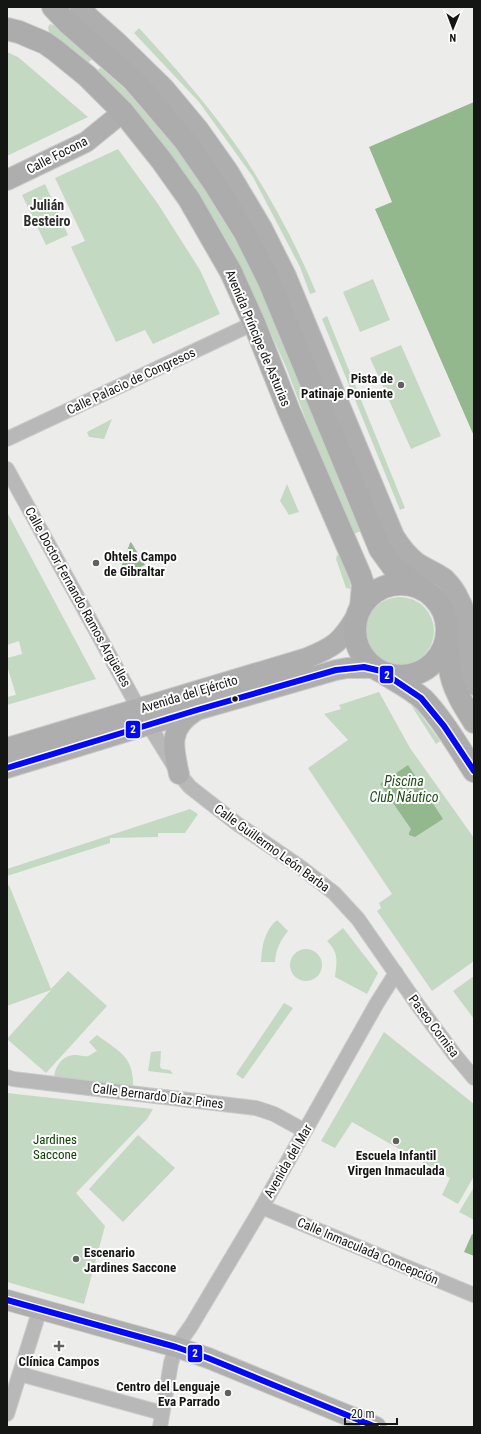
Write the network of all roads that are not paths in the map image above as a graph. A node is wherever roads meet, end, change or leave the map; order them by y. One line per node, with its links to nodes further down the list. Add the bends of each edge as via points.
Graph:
1 (53, 7): 9 (highway, via 133,80 185,141 214,183 245,233 269,281 380,549 393,567)
2 (80, 7): 13 (main road, via 164,88 200,130 262,228 286,276 394,536 407,554 424,568 444,579 460,599 467,623 466,662)
3 (7, 29): 4 (highway, Avenida Príncipe de Asturias, via 34,38 55,50 87,76)
4 (123, 112): 5 (main road, Calle Focona, via 86,142); 6 (highway, Avenida Príncipe de Asturias, via 189,199 231,272)
5 (7, 180)
6 (254, 323): 7 (street, Calle Palacio de Congresos); 10 (highway, Avenida Príncipe de Asturias, via 360,575 363,584)
7 (7, 439)
8 (7, 469): 15 (street, Calle Doctor Fernando Ramos Argüelles)
9 (420, 588): 10 (highway, via 398,584 387,586 372,594); 11 (highway, via 433,598 443,611)
10 (358, 612): 12 (highway, via 354,628 358,650 364,659); 15 (main road, Avenida del Ejército, via 347,631 328,649)
11 (447, 633): 12 (highway, via 442,653 427,669 418,674 397,677); 16 (highway, via 448,662 452,681)
12 (380, 671): 14 (main road, Avenida del Ejército, via 347,668 336,670); 19 (highway, via 411,690 428,706)
13 (474, 685)
14 (197, 710): 15 (main road, Avenida del Ejército); 20 (main road, via 180,724 176,732 174,745)
15 (144, 717): 17 (main road, Avenida del Ejército); 18 (main road, Avenida del Ejército); 20 (street, Calle Guillermo León Barba)
16 (474, 722)
17 (7, 748)
18 (7, 768)
19 (474, 771)
20 (179, 774): 21 (street, Calle Guillermo León Barba, via 190,787 236,823 334,893 358,918)
21 (396, 973): 23 (street, Paseo Cornisa); 24 (street, Avenida del Mar)
22 (7, 1077): 24 (street, Calle Bernardo Díaz Pines, via 256,1108 274,1114)
23 (474, 1078)
24 (305, 1131): 25 (street, Avenida del Mar)
25 (262, 1207): 26 (street, Calle Inmaculada Concepción); 29 (street, Avenida del Mar)
26 (474, 1295)
27 (7, 1300): 28 (main road)
28 (40, 1309): 29 (main road); 30 (street)
29 (176, 1347): 31 (street, Avenida del Mar); 34 (main road)
30 (20, 1374): 31 (street); 32 (street)
31 (162, 1413): 33 (street, Avenida del Mar)
32 (7, 1414)
33 (160, 1427)
34 (376, 1427)

